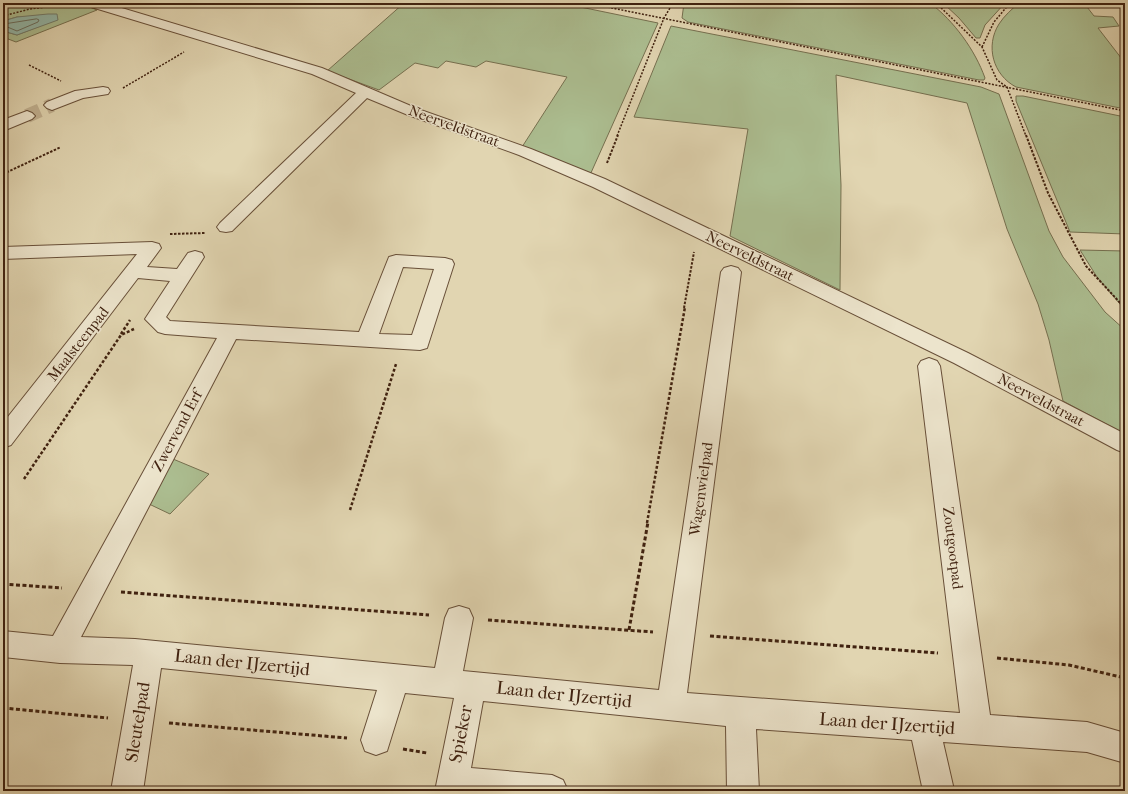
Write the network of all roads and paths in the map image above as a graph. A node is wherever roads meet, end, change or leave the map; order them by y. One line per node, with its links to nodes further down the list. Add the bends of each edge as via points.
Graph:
1 (92, 3): 9 (street, Neerveldstraat)
2 (588, 3): 8 (path)
3 (673, 3): 8 (path)
4 (936, 3): 10 (path)
5 (1010, 3): 10 (path, via 994,22)
6 (74, 4): 7 (path, via 30,9)
7 (3, 16)
8 (664, 18): 12 (path); 22 (path)
9 (208, 39): 13 (path, via 120,90); 14 (street, Neerveldstraat, via 317,71)
10 (982, 47): 12 (path, via 997,80)
11 (29, 65): 15 (path, via 82,91)
12 (1007, 87): 17 (path); 30 (path, via 1048,193 1086,266)
13 (103, 91): 15 (street)
14 (365, 92): 22 (street, Neerveldstraat, via 525,152); 23 (street)
15 (80, 94): 16 (street)
16 (52, 105)
17 (1125, 111)
18 (23, 117): 19 (street)
19 (3, 126)
20 (61, 147): 21 (path)
21 (3, 174)
22 (599, 183): 24 (street, Neerveldstraat)
23 (226, 227)
24 (698, 231): 37 (street, Neerveldstraat, via 961,358); 43 (path)
25 (3, 252): 27 (street, Maalsteenpad, via 152,248)
26 (195, 257): 29 (street)
27 (135, 272): 29 (street); 36 (street, Maalsteenpad)
28 (731, 272): 44 (street, Wagenwielpad)
29 (184, 276): 31 (street)
30 (1125, 308)
31 (155, 319): 32 (street, via 165,327); 38 (path, via 121,335)
32 (230, 332): 33 (street); 41 (street, Zwervend Erf)
33 (366, 340): 34 (street); 34 (street, via 396,261 445,264 420,343)
34 (402, 342): 39 (path)
35 (929, 366): 48 (street, Zoutgootpad)
36 (3, 439)
37 (1125, 444)
38 (24, 479)
39 (350, 510)
40 (3, 584): 41 (path)
41 (92, 590): 42 (path); 46 (street, Zwervend Erf)
42 (459, 618): 43 (path); 51 (street, Spieker)
43 (629, 630): 44 (path)
44 (681, 634): 48 (path); 52 (street, Wagenwielpad)
45 (3, 644): 46 (street, Laan der IJzertijd)
46 (60, 650): 47 (street, Laan der IJzertijd)
47 (149, 654): 49 (street, Laan der IJzertijd); 55 (street, Sleutelpad)
48 (967, 655): 50 (path, via 1069,665); 57 (street, Zoutgootpad)
49 (395, 678): 51 (street, Laan der IJzertijd); 58 (street)
50 (1125, 678)
51 (458, 685): 52 (street, Laan der IJzertijd); 60 (street, Spieker)
52 (671, 706): 54 (street, Laan der IJzertijd)
53 (3, 708): 55 (path)
54 (740, 713): 56 (street, Laan der IJzertijd); 64 (street)
55 (138, 720): 58 (path); 62 (street, Sleutelpad)
56 (924, 726): 57 (street, Laan der IJzertijd); 61 (street)
57 (977, 730): 59 (street, Laan der IJzertijd, via 1086,737)
58 (376, 740): 60 (path, via 412,752)
59 (1125, 748)
60 (453, 776): 63 (street, Spieker)
61 (938, 790)
62 (127, 791)
63 (552, 791)
64 (744, 791)

